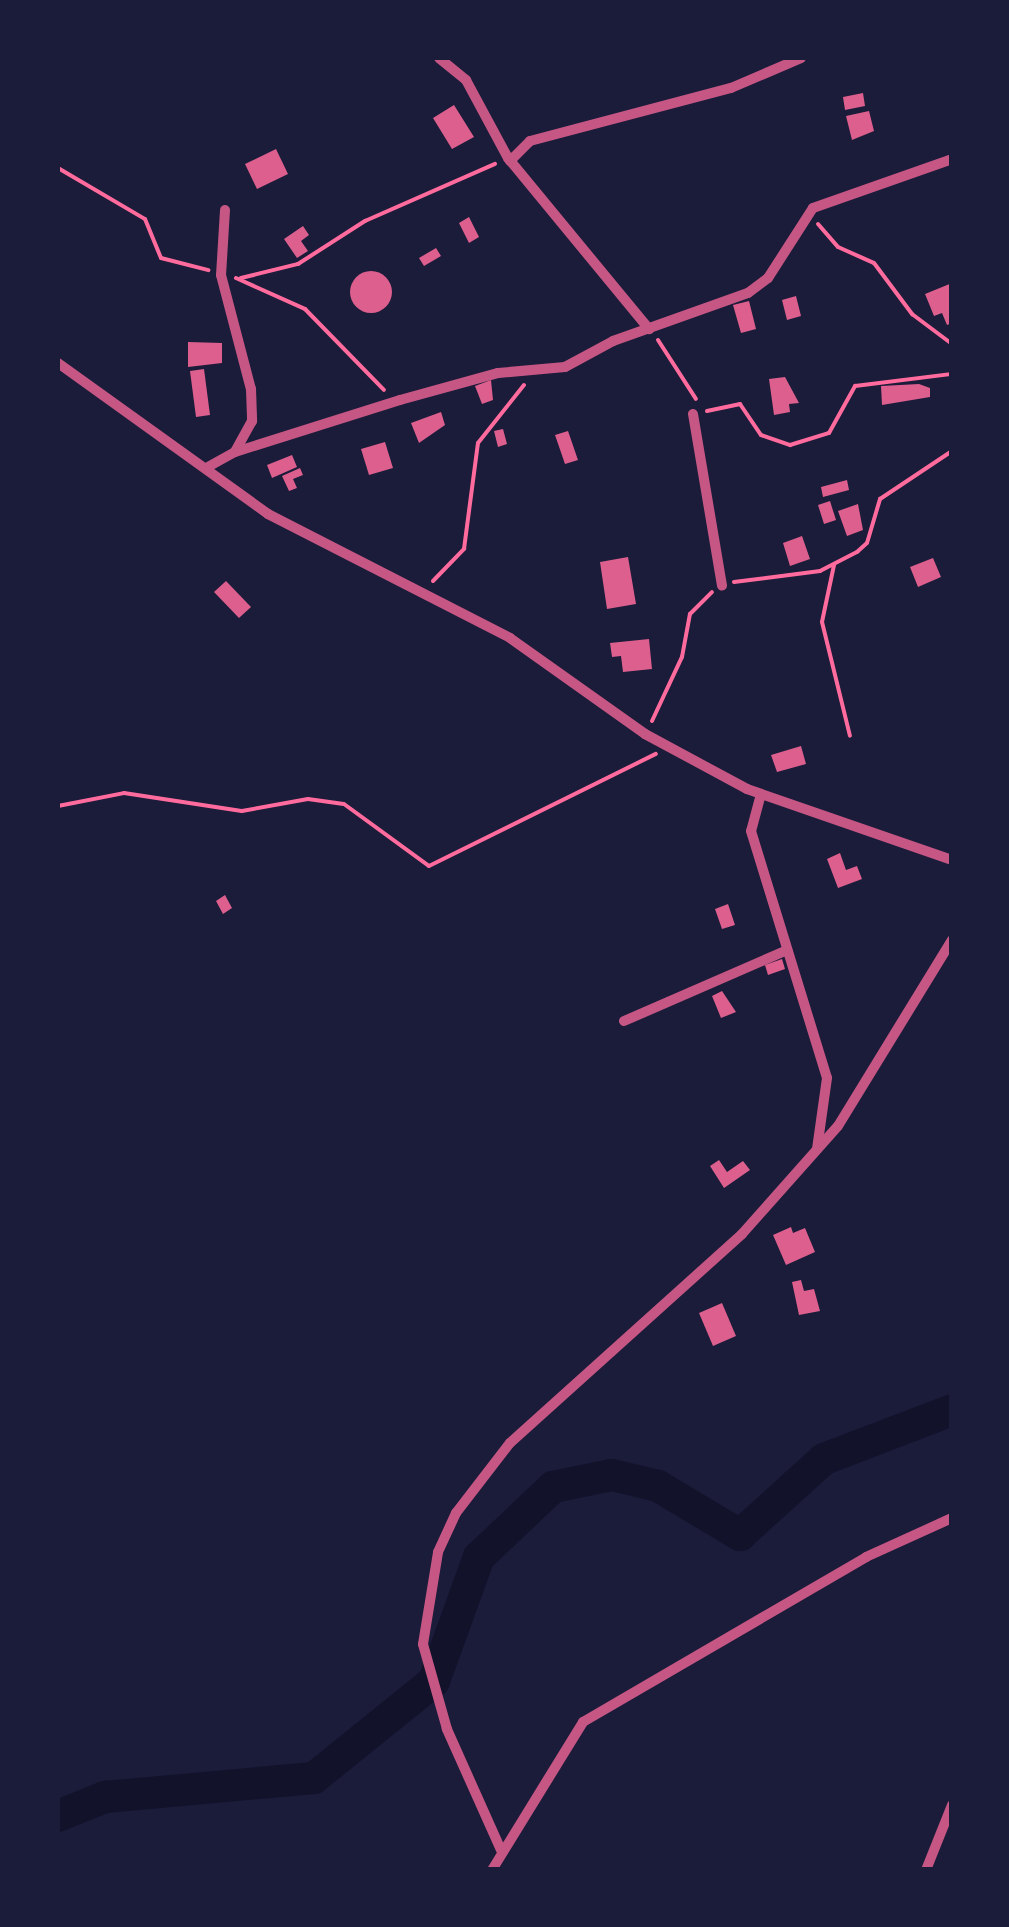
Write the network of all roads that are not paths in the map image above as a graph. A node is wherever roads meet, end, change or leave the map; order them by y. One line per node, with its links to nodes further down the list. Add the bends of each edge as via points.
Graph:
1 (439, 58): 3 (street, via 466,80)
2 (801, 58): 3 (street, via 731,88 530,141)
3 (509, 159): 6 (street)
4 (952, 159): 6 (street, via 810,211 768,278 748,293)
5 (225, 210): 9 (street, via 221,274 251,389 252,421)
6 (649, 329): 9 (street, via 565,367 498,374)
7 (58, 363): 10 (street)
8 (698, 413): 11 (street)
9 (235, 452): 10 (street)
10 (206, 468): 12 (street, via 268,514 510,638 645,734)
11 (722, 586)
12 (762, 794): 13 (street); 15 (street, via 751,830)
13 (952, 860)
14 (952, 940): 17 (street)
15 (787, 950): 16 (street); 17 (street, via 827,1078)
16 (624, 1021)
17 (816, 1152): 20 (street, via 657,1315 510,1443 456,1513 438,1552 423,1644 448,1729)
18 (952, 1518): 20 (street, via 866,1557 583,1722)
19 (952, 1805): 22 (street)
20 (502, 1850): 21 (street)
21 (492, 1870)
22 (926, 1870)

